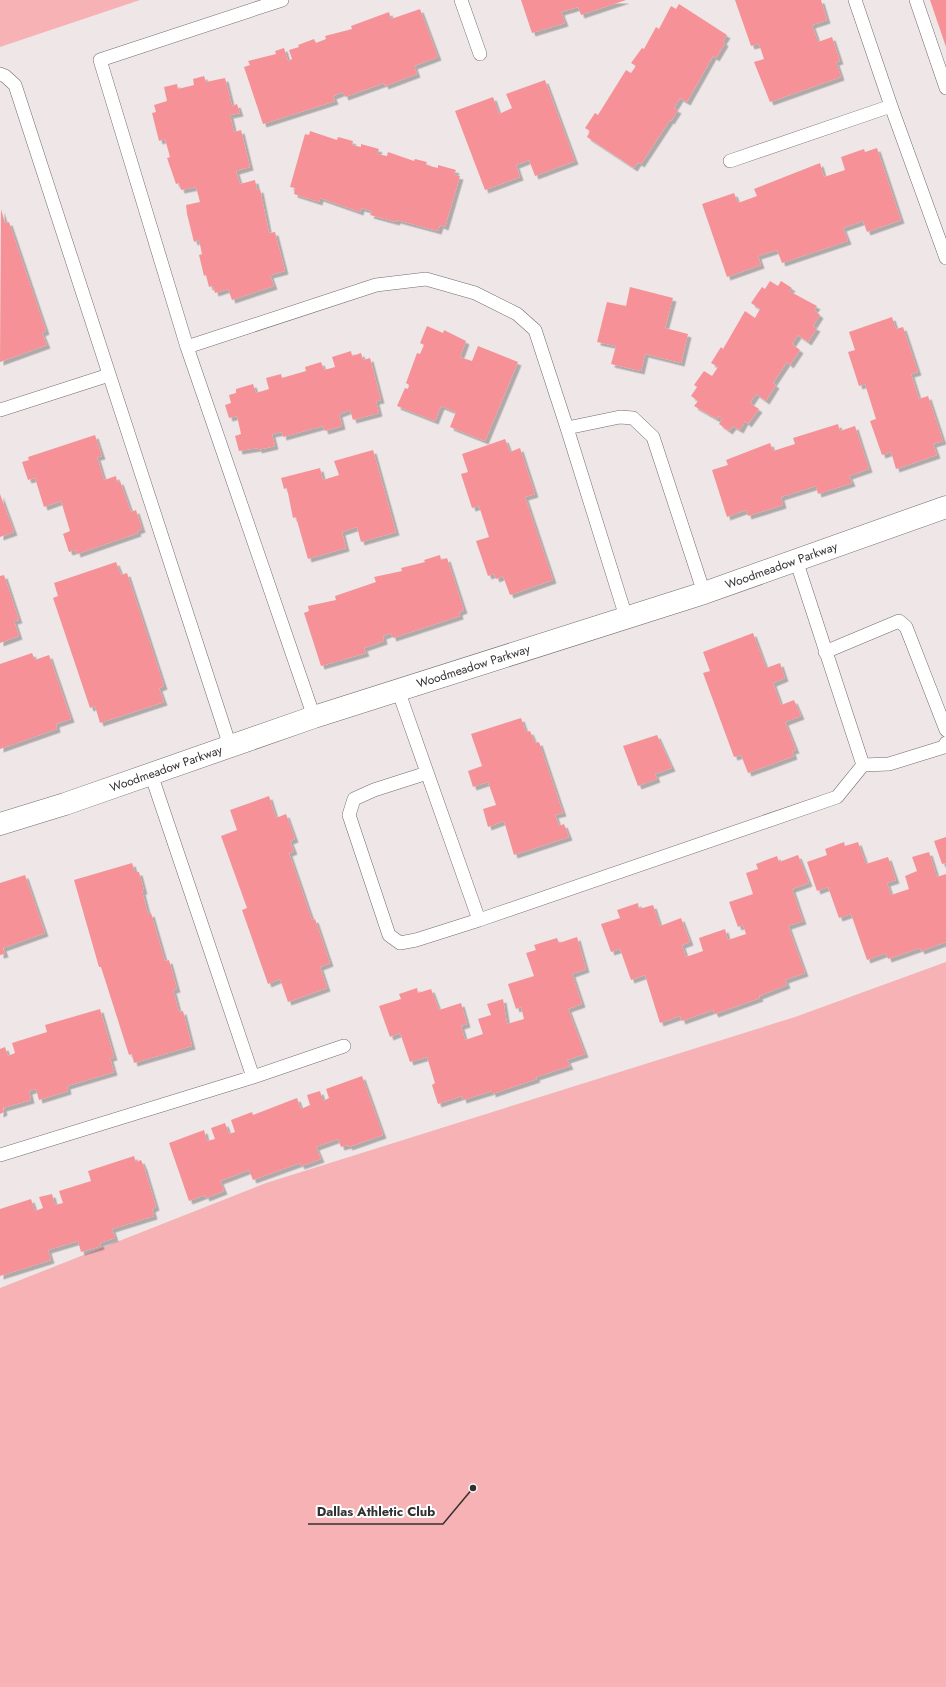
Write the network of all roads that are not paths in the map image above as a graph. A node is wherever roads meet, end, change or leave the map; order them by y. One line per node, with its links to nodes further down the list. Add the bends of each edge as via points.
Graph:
1 (282, 0): 11 (lane, via 100,60)
2 (461, 0): 5 (lane)
3 (856, 0): 8 (lane)
4 (916, 0): 7 (lane)
5 (480, 54)
6 (0, 74): 12 (lane, via 15,85)
7 (946, 88)
8 (891, 106): 9 (lane); 10 (lane)
9 (730, 161)
10 (946, 258)
11 (187, 347): 14 (lane, via 376,285 426,279 475,293 517,314 535,330); 21 (lane)
12 (109, 375): 13 (lane); 24 (lane)
13 (0, 410)
14 (567, 428): 17 (lane, via 620,417 633,418 653,437); 18 (lane)
15 (946, 507): 16 (street, Woodmeadow Parkway)
16 (796, 560): 17 (street, Woodmeadow Parkway); 19 (lane)
17 (704, 593): 18 (street, Woodmeadow Parkway)
18 (626, 617): 20 (street, Woodmeadow Parkway)
19 (826, 652): 22 (lane, via 899,621 906,627); 25 (lane)
20 (398, 690): 21 (street, Woodmeadow Parkway); 26 (lane)
21 (314, 717): 24 (street, Woodmeadow Parkway)
22 (946, 730)
23 (946, 742): 25 (lane, via 944,747 889,764)
24 (230, 746): 27 (street, Woodmeadow Parkway)
25 (863, 765): 29 (lane, via 837,797)
26 (427, 773): 29 (lane); 29 (lane, via 354,799 349,815 389,936 400,943)
27 (151, 774): 28 (street, Woodmeadow Parkway); 31 (lane)
28 (0, 824)
29 (478, 920)
30 (344, 1046): 31 (lane)
31 (253, 1077): 32 (lane)
32 (0, 1155)

